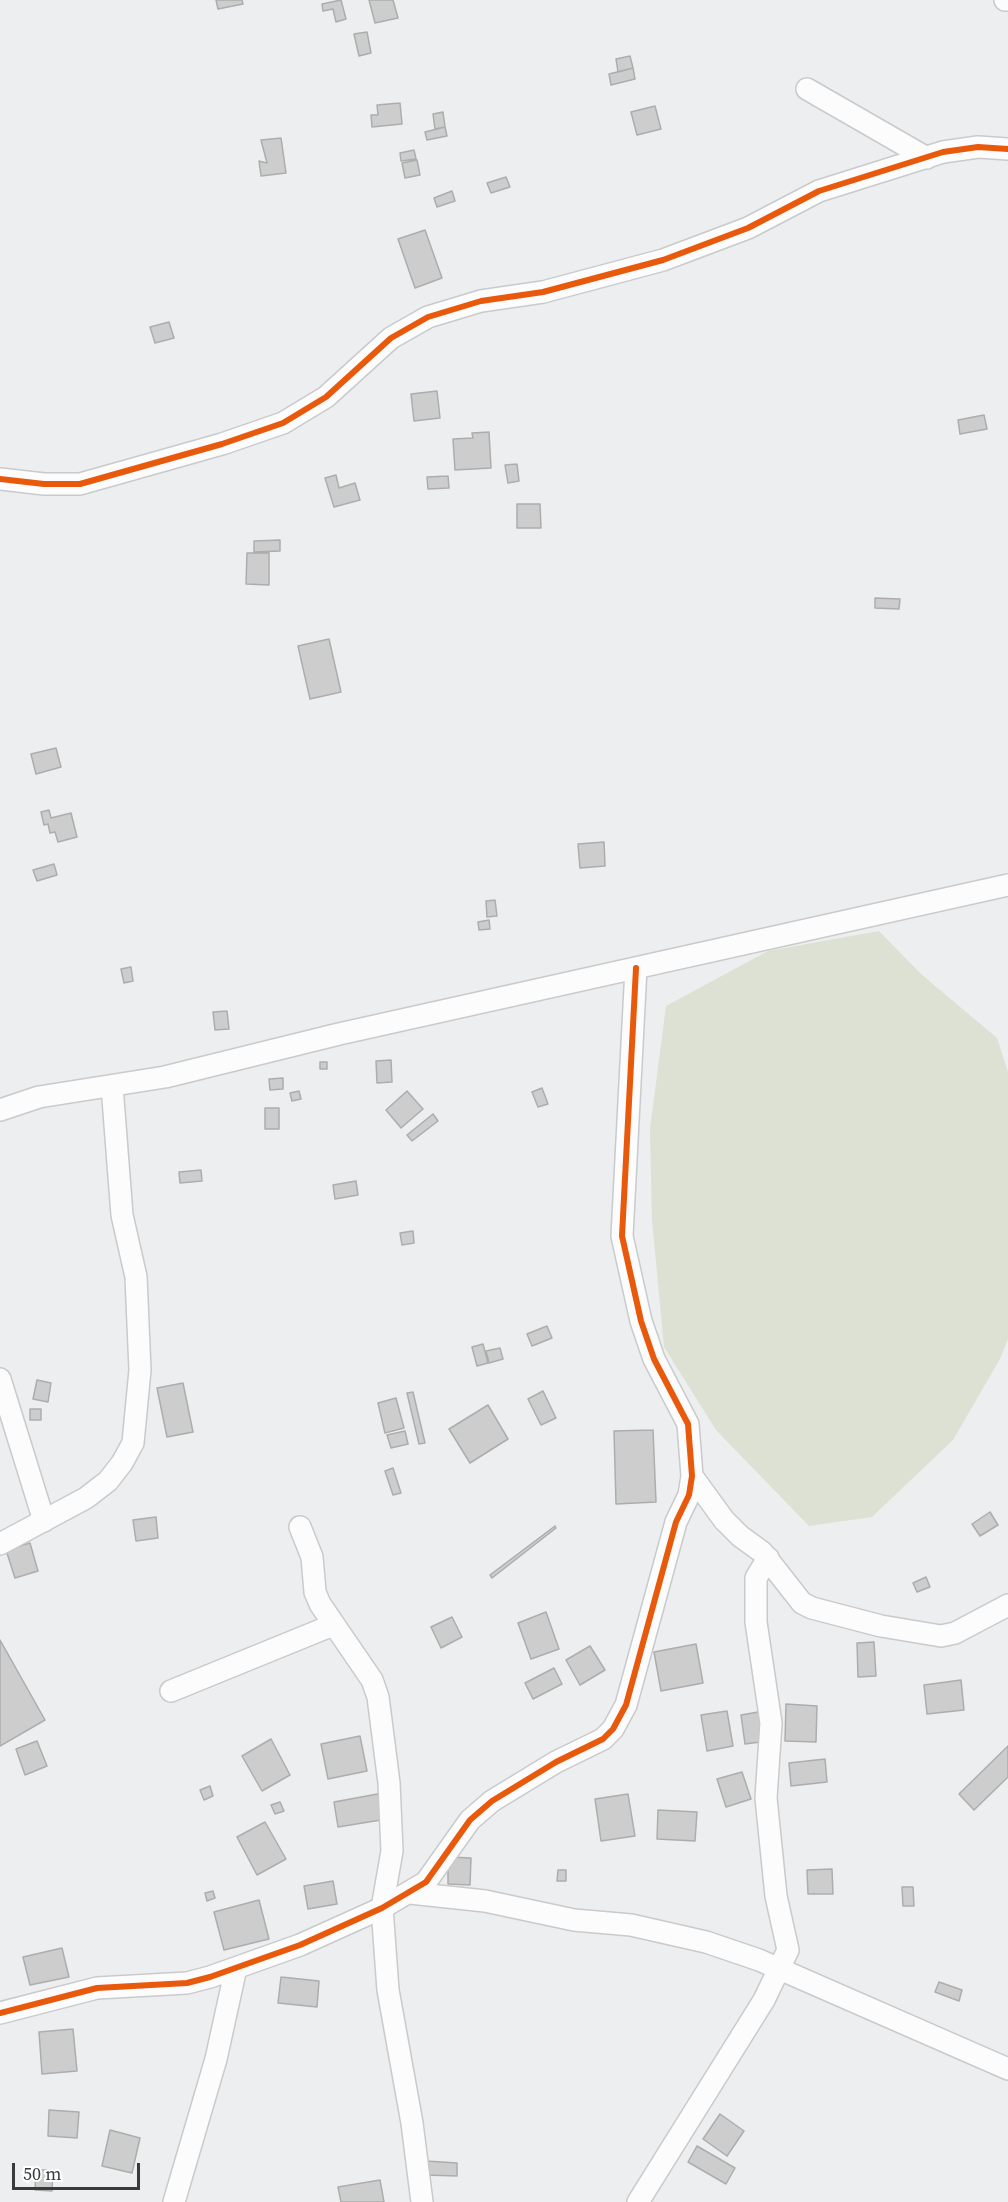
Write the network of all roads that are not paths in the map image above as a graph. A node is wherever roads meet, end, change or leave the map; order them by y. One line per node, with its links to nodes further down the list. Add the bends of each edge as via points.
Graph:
1 (807, 89): 3 (street)
2 (1008, 149): 3 (street, via 955,149)
3 (927, 158): 4 (street, via 819,191 748,228 663,260 543,292 481,301 428,317 391,338 326,398 283,423 252,434 80,484)
4 (0, 479)
5 (1008, 885): 6 (street)
6 (636, 968): 7 (street, via 175,1075); 10 (street, via 622,1236 641,1321 654,1359 688,1425)
7 (112, 1086): 8 (street, via 39,1097); 11 (street, via 122,1215 136,1277 140,1370 133,1443 108,1481)
8 (0, 1110)
9 (0, 1379): 11 (street)
10 (692, 1476): 14 (street, via 724,1520); 18 (street, via 626,1705 613,1729 603,1739 492,1801 471,1820 426,1882)
11 (44, 1521): 13 (street)
12 (300, 1527): 16 (street, via 312,1557 315,1592)
13 (0, 1544)
14 (768, 1558): 15 (street, via 802,1603 891,1628 941,1636 955,1633); 21 (street, via 756,1578 756,1622 771,1723 767,1809 776,1896 788,1950)
15 (1008, 1605)
16 (333, 1625): 17 (street); 19 (street, via 372,1680 382,1722 392,1851)
17 (171, 1691)
18 (411, 1893): 19 (street); 21 (street, via 485,1901 574,1920 667,1932)
19 (382, 1908): 20 (street, via 300,1945); 25 (street, via 388,1990)
20 (236, 1968): 22 (street, via 187,1983 98,1988); 24 (street, via 216,2059)
21 (780, 1969): 23 (street); 26 (street)
22 (0, 2013)
23 (1008, 2069)
24 (174, 2202)
25 (422, 2202)
26 (638, 2202)

